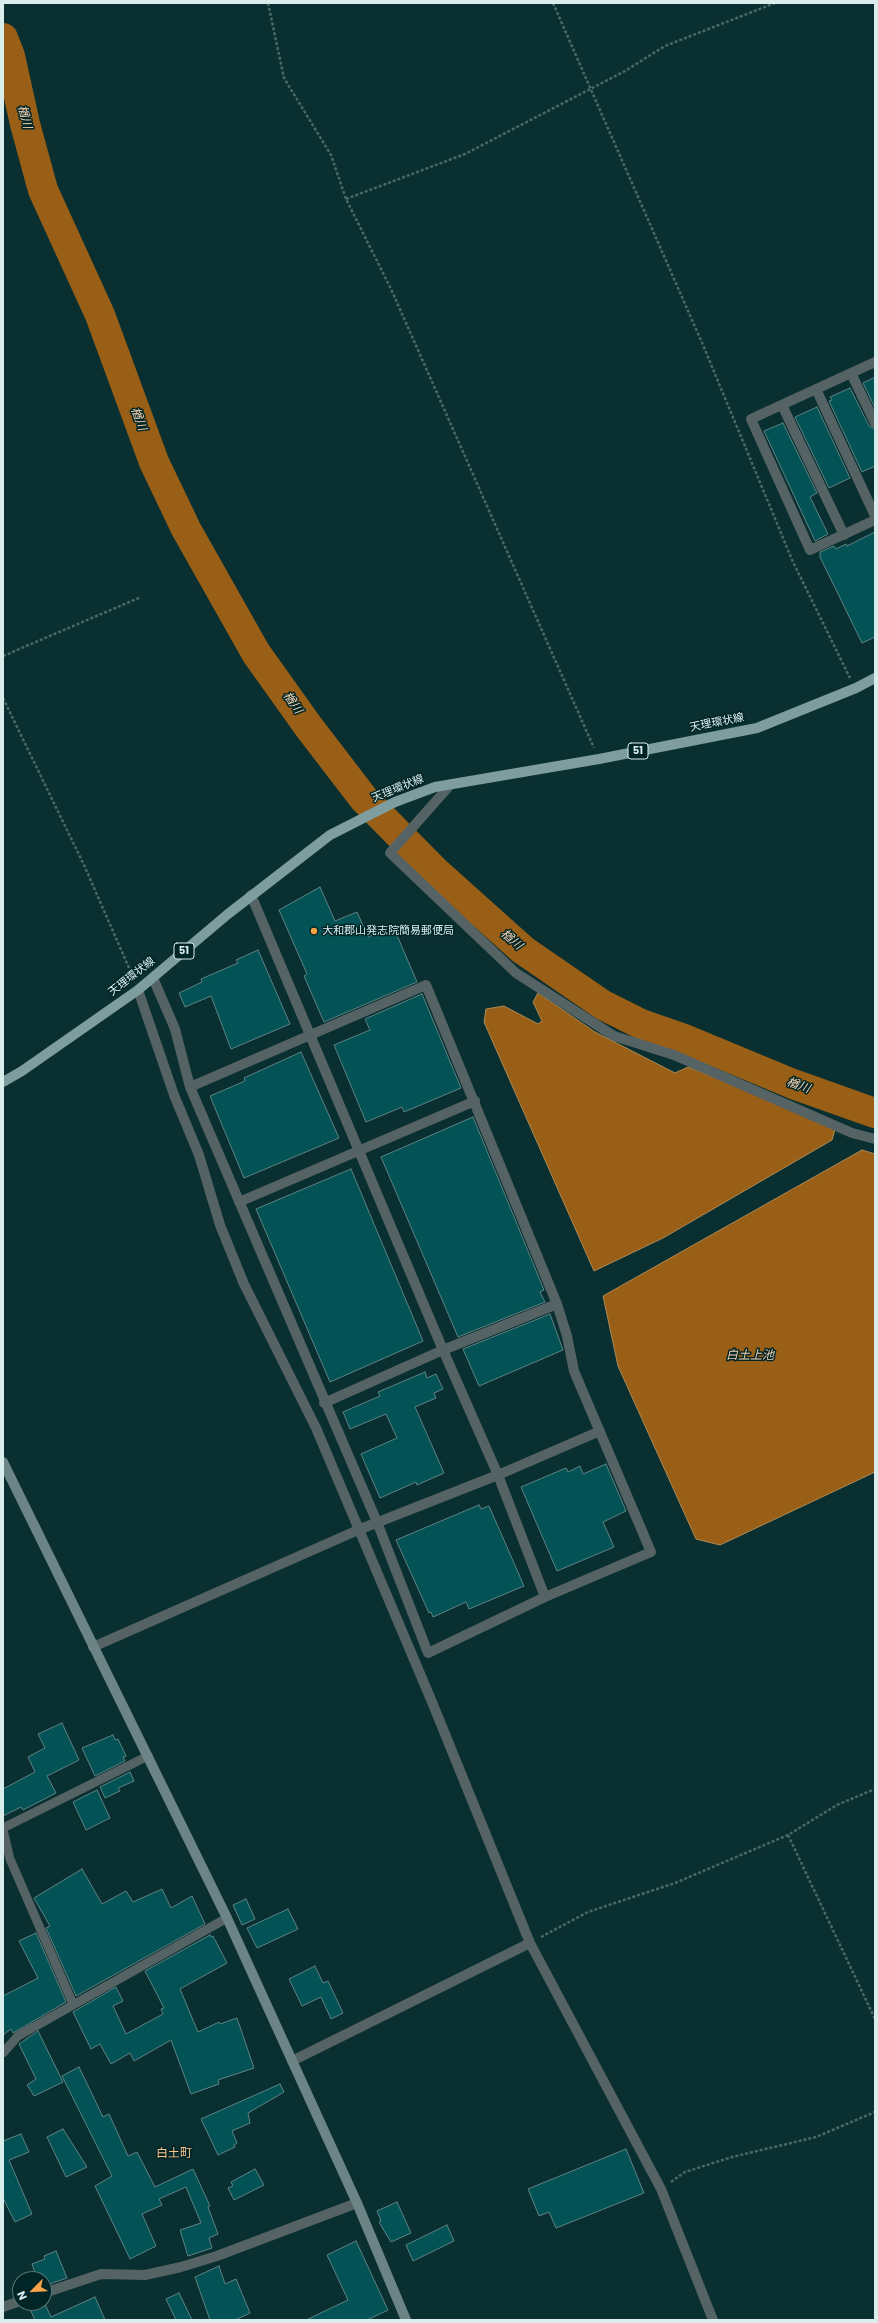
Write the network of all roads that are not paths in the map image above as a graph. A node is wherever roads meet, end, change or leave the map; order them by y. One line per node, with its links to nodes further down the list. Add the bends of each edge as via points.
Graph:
1 (875, 362): 2 (street)
2 (851, 373): 3 (street); 5 (street)
3 (816, 389): 4 (street); 6 (street)
4 (782, 405): 8 (street); 8 (street, via 751,419 810,550)
5 (875, 423)
6 (875, 516)
7 (875, 520): 8 (street)
8 (844, 535)
9 (875, 678): 10 (main road, 天理環状線 / 51, via 757,728 599,759)
10 (451, 784): 11 (main road, 天理環状線 / 51, via 435,787 395,802 330,835); 18 (street, via 390,853 516,973 614,1036 674,1055 852,1133)
11 (251, 895): 12 (main road, 天理環状線 / 51); 14 (street)
12 (153, 978): 13 (main road, 天理環状線 / 51); 16 (street, via 175,1029)
13 (138, 990): 15 (main road, 天理環状線 / 51); 28 (street, via 174,1095 199,1155 220,1225 244,1284 316,1428)
14 (310, 1035): 16 (street); 17 (street, via 426,984); 19 (street)
15 (3, 1082)
16 (190, 1087): 20 (street)
17 (475, 1101): 19 (street); 21 (street)
18 (875, 1139)
19 (360, 1150): 20 (street); 22 (street)
20 (239, 1202): 23 (street)
21 (557, 1304): 22 (street); 24 (street, via 574,1371)
22 (443, 1350): 23 (street); 26 (street)
23 (324, 1403): 27 (street)
24 (600, 1431): 26 (street); 29 (street, via 651,1552)
25 (3, 1462): 30 (street)
26 (498, 1475): 27 (street); 29 (street)
27 (377, 1522): 28 (street); 29 (street, via 428,1653)
28 (358, 1530): 30 (street); 34 (street, via 432,1702)
29 (545, 1597)
30 (93, 1647): 31 (street)
31 (148, 1756): 32 (lane); 33 (street)
32 (3, 1829): 35 (lane, via 10,1859)
33 (227, 1918): 35 (lane); 37 (street)
34 (530, 1943): 37 (street); 41 (street, via 661,2189)
35 (74, 2004): 36 (lane, via 18,2036)
36 (3, 2052)
37 (292, 2061): 38 (street)
38 (357, 2203): 39 (street, via 181,2267 145,2275 101,2274); 40 (street)
39 (52, 2290)
40 (406, 2320)
41 (713, 2320)

